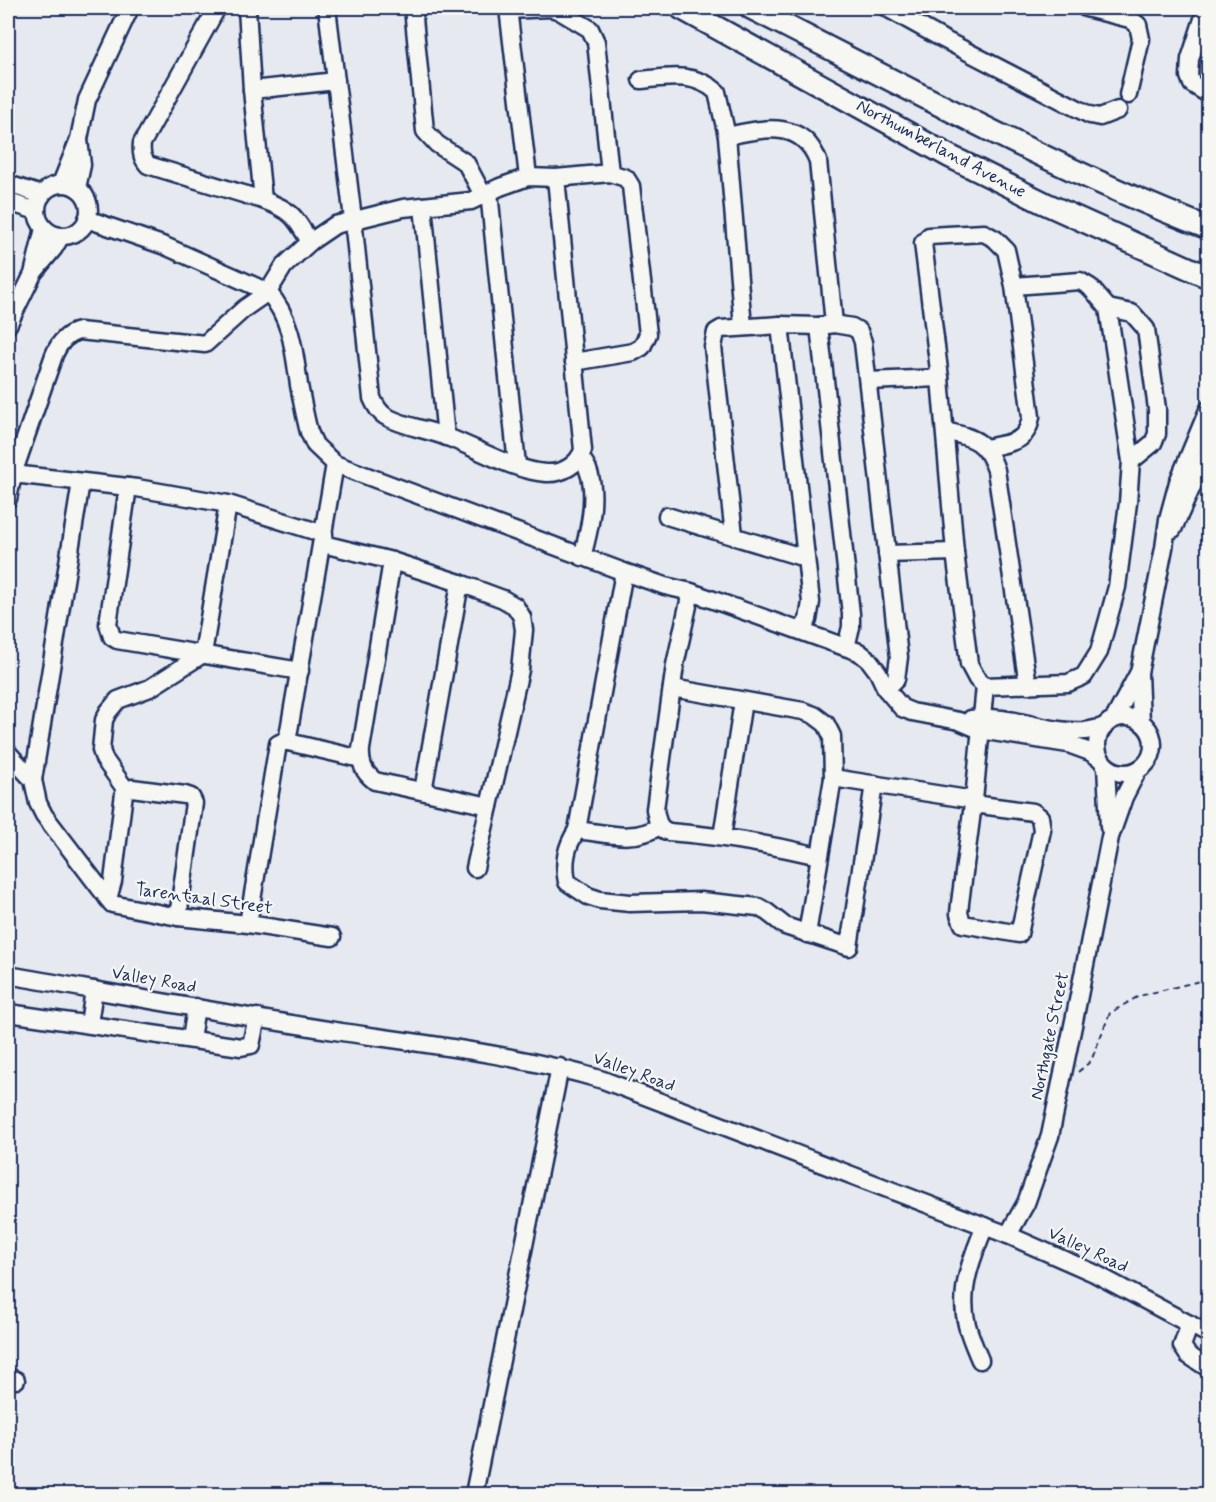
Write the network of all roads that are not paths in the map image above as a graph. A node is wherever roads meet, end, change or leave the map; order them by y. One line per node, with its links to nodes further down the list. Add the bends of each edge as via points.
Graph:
1 (130, 8): 24 (street, via 87,100)
2 (217, 8): 26 (street, via 142,143 141,152 148,165)
3 (248, 8): 15 (street)
4 (327, 8): 14 (street)
5 (413, 8): 25 (street, via 425,131 466,163)
6 (681, 8): 39 (main road, Northumberland Avenue, via 949,156)
7 (751, 8): 30 (main road)
8 (887, 8): 18 (street, via 1090,115 1100,117)
9 (1086, 8): 11 (street)
10 (508, 9): 20 (street, via 550,8 590,29 596,42); 21 (street)
11 (1106, 10): 17 (street, via 1138,25 1141,39)
12 (1203, 14): 16 (street, via 1189,76 1192,84)
13 (641, 80): 19 (street, via 686,76 712,87 717,92)
14 (336, 81): 15 (street); 33 (street)
15 (252, 90): 26 (street)
16 (1209, 94)
17 (1128, 95)
18 (1118, 110)
19 (727, 136): 45 (street, via 776,128 813,148 818,161); 46 (street)
20 (610, 173): 22 (street); 47 (street, via 626,178 631,186 648,334 642,347 633,352)
21 (528, 177): 22 (street); 25 (street)
22 (556, 178): 47 (street)
23 (8, 184): 28 (street)
24 (69, 186): 28 (street, via 47,190); 32 (street, via 85,197)
25 (486, 193): 29 (street, via 471,201); 58 (street)
26 (263, 200): 37 (street, via 284,208 298,220)
27 (8, 202): 28 (street)
28 (39, 203): 34 (street)
29 (423, 206): 33 (street); 52 (street)
30 (1150, 206): 31 (main road); 35 (main road)
31 (1209, 211)
32 (87, 219): 36 (street, via 79,231); 41 (street, via 165,246)
33 (353, 219): 37 (street, via 335,225); 52 (street, via 372,398 382,414 393,420)
34 (44, 228): 36 (street); 38 (street)
35 (1209, 228)
36 (61, 236): 38 (street)
37 (310, 242): 41 (street, via 284,266)
38 (33, 274): 43 (street)
39 (1207, 279)
40 (1014, 286): 42 (street, via 1080,282 1090,286); 48 (street, via 1006,250 984,233 929,236 923,243); 53 (street, via 1031,417 1029,430 1021,439)
41 (268, 292): 57 (street, via 286,318 293,340 309,432 315,445); 59 (street, via 205,344 79,331 67,337 54,355)
42 (1108, 308): 56 (street); 56 (street, via 1132,313 1146,329 1157,434 1153,443)
43 (8, 325)
44 (780, 325): 45 (street); 46 (street); 71 (street)
45 (827, 325): 49 (street, via 859,331); 77 (street, via 851,614)
46 (743, 327): 65 (street, via 716,332 713,347)
47 (574, 362): 55 (street, via 583,450)
48 (940, 378): 49 (street); 51 (street)
49 (868, 381): 69 (street)
50 (1209, 410): 67 (street, via 1173,497)
51 (945, 431): 53 (street); 68 (street)
52 (446, 436): 58 (street)
53 (987, 448): 81 (street, via 996,470)
54 (1209, 451): 67 (street)
55 (580, 457): 58 (street, via 561,472 535,471); 70 (street, via 588,470 591,491 590,526)
56 (1131, 461): 81 (street, via 1117,587 1099,652 1080,679)
57 (335, 464): 66 (street); 70 (street)
58 (517, 465)
59 (13, 474): 60 (street); 62 (street)
60 (81, 482): 61 (street); 96 (street)
61 (128, 488): 63 (street); 78 (street, via 109,633 117,640)
62 (8, 499)
63 (228, 504): 66 (street); 78 (street)
64 (667, 516): 65 (street)
65 (734, 536): 71 (street)
66 (323, 539): 72 (street); 79 (street)
67 (1164, 548): 80 (street)
68 (955, 552): 69 (street); 82 (street, via 969,664)
69 (887, 554): 84 (street, via 899,664 896,679)
70 (582, 557): 73 (street)
71 (805, 558): 76 (street, via 810,612)
72 (392, 561): 74 (street); 92 (street)
73 (624, 572): 75 (street); 103 (street)
74 (460, 583): 99 (street); 101 (street, via 515,606 524,630 518,681)
75 (691, 592): 76 (street); 83 (street)
76 (801, 630): 77 (street)
77 (846, 647): 84 (street, via 869,660)
78 (203, 654): 79 (street); 98 (street, via 150,688 118,700 108,712 101,750)
79 (300, 671): 90 (street)
80 (1139, 673): 86 (street); 87 (street)
81 (1028, 685): 82 (street)
82 (986, 686): 88 (street)
83 (672, 688): 85 (street); 102 (street, via 655,809)
84 (886, 689): 88 (street, via 902,708 912,712)
85 (743, 701): 95 (street, via 803,711 826,724 832,735); 104 (street)
86 (1141, 722): 87 (street, via 1124,717); 94 (street, via 1148,728 1154,746 1148,763)
87 (1109, 723): 89 (street); 93 (street, via 1098,740)
88 (980, 724): 89 (street); 100 (street)
89 (1058, 735): 93 (street)
90 (287, 742): 92 (street); 110 (street, via 278,744)
91 (8, 753): 96 (street, Tarentaal Street)
92 (361, 759): 99 (street, via 364,770 375,781)
93 (1103, 762): 94 (street, via 1124,774); 105 (street, Northgate Street)
94 (1138, 770): 105 (street, Northgate Street)
95 (832, 778): 97 (street); 106 (street)
96 (33, 780): 108 (street, Tarentaal Street, via 44,815)
97 (874, 784): 100 (street); 111 (street, via 849,947)
98 (126, 790): 108 (street); 109 (street, via 185,795 194,803)
99 (423, 791): 101 (street)
100 (974, 802): 100 (street, via 960,921 1018,934 1042,830 1040,817 1034,812)
101 (489, 806): 107 (street)
102 (659, 826): 103 (street, via 636,836); 104 (street, via 663,831)
103 (577, 830): 111 (street, via 570,841 564,868 567,882 588,896 630,903 749,906)
104 (722, 837): 106 (street)
105 (1110, 837): 122 (street, Northgate Street, via 1050,1136 1026,1203)
106 (819, 856): 111 (street)
107 (475, 868)
108 (108, 899): 109 (street, Tarentaal Street, via 117,906)
109 (177, 917): 110 (street, Tarentaal Street)
110 (248, 924): 112 (street, Tarentaal Street)
111 (807, 934)
112 (332, 937)
113 (8, 976): 114 (street, Valley Road)
114 (94, 990): 115 (street, Valley Road); 118 (street)
115 (196, 1007): 117 (street, Valley Road); 119 (street)
116 (8, 1011): 118 (street)
117 (257, 1017): 119 (street, via 252,1045); 120 (street, Valley Road)
118 (89, 1024): 119 (street)
119 (191, 1039)
120 (560, 1067): 121 (street, Valley Road, via 612,1083); 127 (street)
121 (985, 1226): 122 (street, Valley Road); 125 (street, via 963,1300)
122 (1008, 1235): 123 (street, Valley Road, via 1094,1273)
123 (1190, 1324): 124 (street, Valley Road); 126 (street, via 1182,1346 1188,1355)
124 (1209, 1334)
125 (980, 1360)
126 (1209, 1368)
127 (474, 1494)

